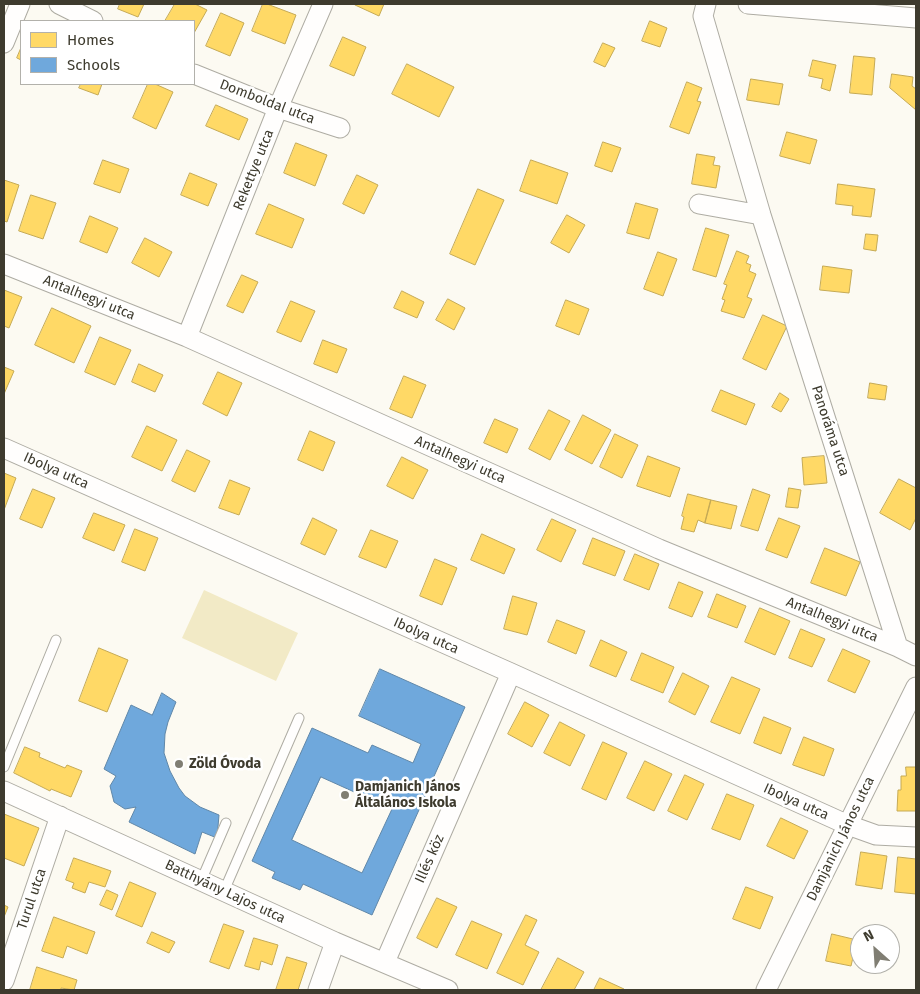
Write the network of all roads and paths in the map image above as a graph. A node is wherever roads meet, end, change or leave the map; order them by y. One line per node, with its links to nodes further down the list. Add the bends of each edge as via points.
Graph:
1 (20, 4): 8 (street)
2 (59, 4): 7 (street)
3 (323, 4): 10 (street, Rekettye utca)
4 (706, 4): 13 (street, Panoráma utca, via 703,16)
5 (748, 4): 6 (street)
6 (916, 18)
7 (91, 20)
8 (4, 43)
9 (195, 74): 10 (street, Domboldal utca)
10 (278, 108): 11 (street, Domboldal utca); 15 (street, Rekettye utca)
11 (340, 128)
12 (699, 204): 13 (street)
13 (761, 215): 18 (street, Panoráma utca)
14 (4, 264): 15 (street, Antalhegyi utca)
15 (187, 337): 18 (street, Antalhegyi utca, via 659,549)
16 (4, 448): 20 (street, Ibolya utca)
17 (56, 640): 23 (lane)
18 (898, 647): 19 (street, Antalhegyi utca)
19 (916, 656)
20 (511, 673): 27 (street, Ibolya utca); 32 (street, Illés köz)
21 (916, 687): 27 (street, Damjanich János utca)
22 (299, 718): 30 (lane)
23 (4, 767)
24 (4, 791): 25 (street, Batthyány Lajos utca)
25 (60, 816): 29 (street, Batthyány Lajos utca); 33 (street, Turul utca)
26 (226, 823): 29 (lane)
27 (848, 825): 28 (street, Ibolya utca, via 876,835); 36 (street, Damjanich János utca)
28 (916, 837)
29 (201, 881): 30 (street, Batthyány Lajos utca)
30 (224, 891): 31 (street, Batthyány Lajos utca)
31 (335, 942): 32 (street, Batthyány Lajos utca); 34 (street)
32 (385, 962): 35 (street, Batthyány Lajos utca)
33 (4, 981)
34 (318, 990)
35 (448, 990)
36 (766, 990)

